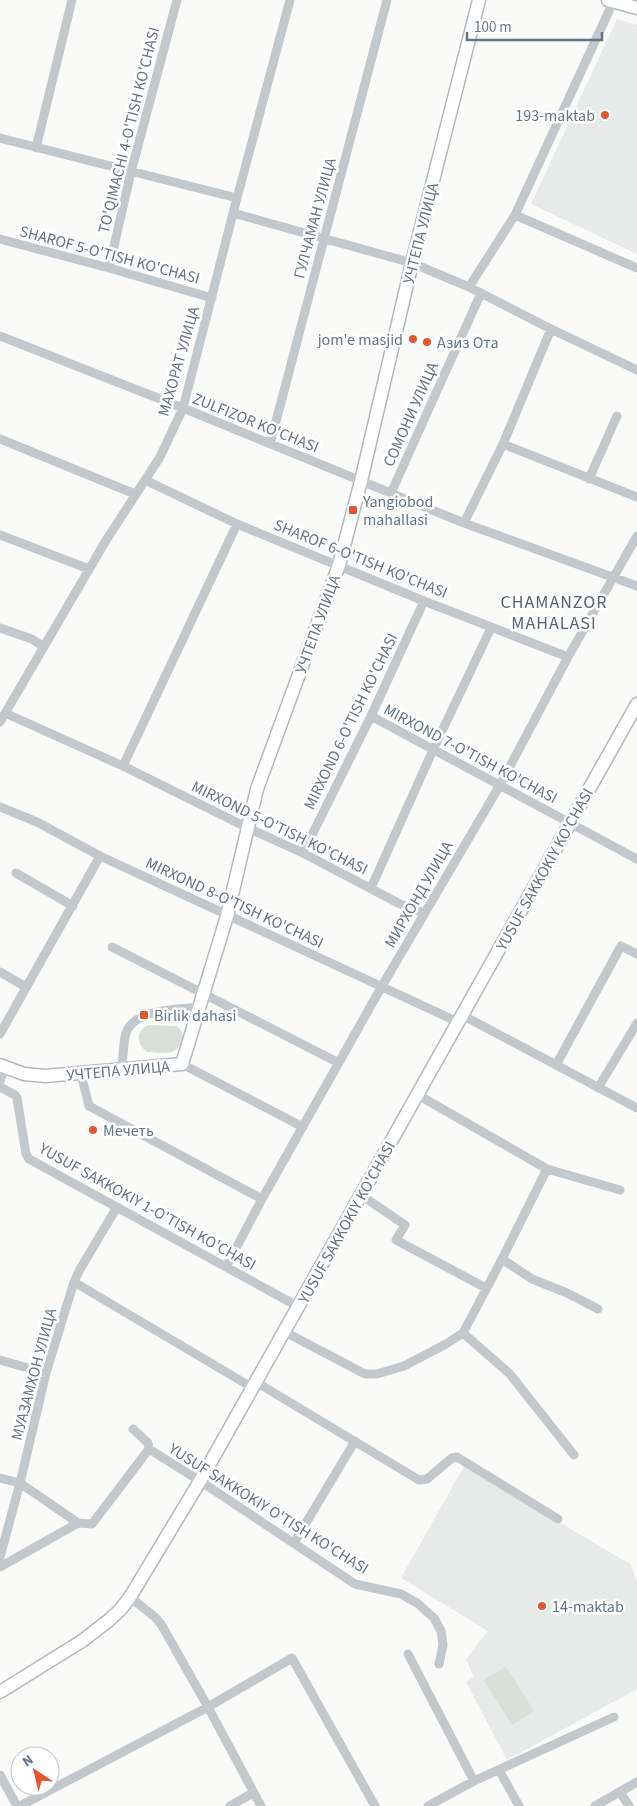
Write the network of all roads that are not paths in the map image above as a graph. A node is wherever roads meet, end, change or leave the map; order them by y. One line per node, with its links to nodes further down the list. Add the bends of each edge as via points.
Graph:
1 (72, 0): 9 (street)
2 (177, 0): 10 (street, TO'QIMACHI 4-O'TISH KO'CHASI)
3 (290, 0): 11 (street, МАХОРАТ УЛИЦА)
4 (387, 0): 14 (street, ГУЛЧАМАН УЛИЦА)
5 (479, 0): 16 (street, УЧТЕПА УЛИЦА)
6 (612, 0): 7 (street); 13 (street)
7 (637, 8)
8 (0, 138): 9 (street)
9 (36, 148): 10 (street)
10 (131, 172): 11 (street); 17 (street, TO'QIMACHI 4-O'TISH KO'CHASI)
11 (237, 198): 12 (street, МАХОРАТ УЛИЦА)
12 (233, 213): 14 (street); 21 (street, МАХОРАТ УЛИЦА)
13 (515, 215): 18 (street); 19 (street)
14 (324, 237): 16 (street); 28 (street, ГУЛЧАМАН УЛИЦА)
15 (0, 239): 17 (street, SHAROF 5-O'TISH KO'CHASI)
16 (412, 263): 19 (street); 32 (street, УЧТЕПА УЛИЦА)
17 (109, 268): 21 (street, SHAROF 5-O'TISH KO'CHASI)
18 (637, 268)
19 (469, 287): 20 (street)
20 (481, 293): 22 (street); 33 (street, СОМОНИ УЛИЦА)
21 (212, 298): 25 (street, МАХОРАТ УЛИЦА)
22 (551, 329): 24 (street); 29 (street)
23 (0, 336): 25 (street, ZULFIZOR KO'CHASI)
24 (636, 367)
25 (184, 408): 28 (street, ZULFIZOR KO'CHASI); 31 (street, МАХОРАТ УЛИЦА)
26 (617, 416): 30 (street)
27 (0, 439): 34 (street)
28 (270, 444): 32 (street, ZULFIZOR KO'CHASI)
29 (503, 444): 30 (street); 36 (street)
30 (589, 479): 35 (street)
31 (145, 480): 34 (street, МАХОРАТ УЛИЦА); 37 (street, SHAROF 6-O'TISH KO'CHASI)
32 (361, 481): 33 (street, ZULFIZOR KO'CHASI); 40 (street, УЧТЕПА УЛИЦА)
33 (391, 492): 36 (street, ZULFIZOR KO'CHASI)
34 (135, 494): 41 (street, МАХОРАТ УЛИЦА)
35 (637, 497)
36 (464, 523): 42 (street, ZULFIZOR KO'CHASI)
37 (238, 524): 40 (street, SHAROF 6-O'TISH KO'CHASI); 53 (street)
38 (0, 535): 41 (street)
39 (637, 536): 42 (street, МИРХОНД УЛИЦА)
40 (339, 565): 44 (street, SHAROF 6-O'TISH KO'CHASI); 57 (street, УЧТЕПА УЛИЦА, via 257,789)
41 (89, 570): 47 (street, МАХОРАТ УЛИЦА)
42 (613, 577): 43 (street, ZULFIZOR KO'CHASI); 48 (street, МИРХОНД УЛИЦА)
43 (637, 586)
44 (424, 601): 46 (street, SHAROF 6-O'TISH KO'CHASI); 50 (street, MIRXOND 6-O'TISH KO'CHASI)
45 (0, 628): 47 (street, via 32,639)
46 (491, 628): 48 (street, SHAROF 6-O'TISH KO'CHASI); 52 (street)
47 (44, 648): 51 (street, МАХОРАТ УЛИЦА)
48 (568, 657): 54 (street, МИРХОНД УЛИЦА)
49 (637, 704): 56 (street, YUSUF SAKKOKIY KO'CHASI)
50 (370, 716): 52 (street, MIRXOND 7-O'TISH KO'CHASI); 58 (street, MIRXOND 6-O'TISH KO'CHASI)
51 (2, 718): 53 (street, MIRXOND 5-O'TISH KO'CHASI)
52 (433, 750): 54 (street, MIRXOND 7-O'TISH KO'CHASI); 62 (street)
53 (123, 766): 57 (street, MIRXOND 5-O'TISH KO'CHASI)
54 (500, 785): 56 (street, MIRXOND 7-O'TISH KO'CHASI); 64 (street, МИРХОНД УЛИЦА)
55 (0, 807): 59 (street, MIRXOND 8-O'TISH KO'CHASI, via 37,822)
56 (571, 823): 60 (street, MIRXOND 7-O'TISH KO'CHASI); 73 (street, YUSUF SAKKOKIY KO'CHASI)
57 (248, 828): 58 (street, MIRXOND 5-O'TISH KO'CHASI); 65 (street, УЧТЕПА УЛИЦА)
58 (303, 854): 62 (street, MIRXOND 5-O'TISH KO'CHASI)
59 (100, 856): 63 (street); 65 (street, MIRXOND 8-O'TISH KO'CHASI)
60 (637, 859)
61 (16, 873): 63 (street)
62 (371, 888): 64 (street, MIRXOND 5-O'TISH KO'CHASI)
63 (73, 906): 70 (street)
64 (424, 913): 69 (street, МИРХОНД УЛИЦА)
65 (227, 916): 69 (street, MIRXOND 8-O'TISH KO'CHASI); 71 (street, УЧТЕПА УЛИЦА)
66 (112, 947): 71 (street)
67 (637, 954): 79 (street, via 621,946)
68 (0, 972): 70 (street)
69 (382, 986): 73 (street, MIRXOND 8-O'TISH KO'CHASI); 76 (street, МИРХОНД УЛИЦА)
70 (26, 987): 75 (street)
71 (205, 994): 72 (street, УЧТЕПА УЛИЦА); 76 (street)
72 (200, 1007): 77 (street, УЧТЕПА УЛИЦА); 80 (street, via 144,1015 135,1020 126,1035)
73 (460, 1019): 79 (street, MIRXOND 8-O'TISH KO'CHASI); 85 (street, YUSUF SAKKOKIY KO'CHASI)
74 (637, 1023): 84 (street)
75 (0, 1034)
76 (339, 1063): 87 (street, МИРХОНД УЛИЦА)
77 (182, 1064): 80 (street, УЧТЕПА УЛИЦА); 87 (street)
78 (3, 1065): 81 (street, УЧТЕПА УЛИЦА, via 34,1076); 82 (street)
79 (556, 1065): 84 (street, MIRXOND 8-O'TISH KO'CHASI)
80 (122, 1069): 81 (street, УЧТЕПА УЛИЦА)
81 (81, 1074): 91 (street, via 89,1106)
82 (0, 1081)
83 (0, 1087): 92 (street, YUSUF SAKKOKIY 1-O'TISH KO'CHASI, via 17,1098 29,1159)
84 (598, 1088): 86 (street, MIRXOND 8-O'TISH KO'CHASI)
85 (418, 1095): 88 (street); 90 (street, YUSUF SAKKOKIY KO'CHASI)
86 (637, 1108)
87 (303, 1127): 91 (street, МИРХОНД УЛИЦА)
88 (547, 1169): 89 (street); 93 (street)
89 (620, 1190)
90 (361, 1195): 96 (street, via 404,1225 396,1240); 97 (street, YUSUF SAKKOKIY KO'CHASI)
91 (262, 1199): 94 (street, МИРХОНД УЛИЦА)
92 (117, 1207): 94 (street, YUSUF SAKKOKIY 1-O'TISH KO'CHASI); 95 (street, МУАЗАМХОН УЛИЦА)
93 (502, 1259): 96 (street); 98 (street, via 532,1279)
94 (226, 1267): 97 (street, YUSUF SAKKOKIY 1-O'TISH KO'CHASI)
95 (74, 1282): 102 (street, МУАЗАМХОН УЛИЦА); 103 (street)
96 (486, 1288): 100 (street)
97 (299, 1307): 99 (street, YUSUF SAKKOKIY KO'CHASI)
98 (598, 1309)
99 (285, 1332): 100 (street, via 365,1374 404,1366); 103 (street, YUSUF SAKKOKIY KO'CHASI)
100 (463, 1333): 107 (street, via 508,1372)
101 (0, 1360): 102 (street)
102 (46, 1373): 110 (street, МУАЗАМХОН УЛИЦА)
103 (254, 1385): 105 (street); 109 (street, YUSUF SAKKOKIY KO'CHASI)
104 (134, 1429): 106 (street, YUSUF SAKKOKIY O'TISH KO'CHASI, via 148,1443)
105 (355, 1441): 111 (street, via 418,1480 427,1479 457,1457); 113 (street)
106 (149, 1450): 109 (street, YUSUF SAKKOKIY O'TISH KO'CHASI); 112 (street, via 92,1524)
107 (574, 1455)
108 (0, 1478): 110 (street)
109 (200, 1481): 113 (street, YUSUF SAKKOKIY O'TISH KO'CHASI); 116 (street, YUSUF SAKKOKIY KO'CHASI)
110 (20, 1483): 112 (street); 114 (street, МУАЗАМХОН УЛИЦА)
111 (558, 1519)
112 (78, 1523): 115 (street)
113 (294, 1543): 118 (street, YUSUF SAKKOKIY O'TISH KO'CHASI, via 355,1584 401,1594 417,1603 434,1618 441,1631 443,1645)
114 (0, 1557)
115 (0, 1567)
116 (130, 1597): 119 (street, YUSUF SAKKOKIY KO'CHASI, via 96,1631); 120 (street, via 161,1624)
117 (408, 1654): 124 (street)
118 (439, 1664)
119 (0, 1692)
120 (208, 1707): 127 (street); 128 (street); 131 (street, via 292,1658)
121 (614, 1717): 122 (street)
122 (499, 1770): 124 (street); 133 (street)
123 (0, 1775): 128 (street)
124 (474, 1781): 132 (street)
125 (637, 1782): 126 (street)
126 (620, 1792): 134 (street); 135 (street)
127 (253, 1793): 129 (street); 130 (street)
128 (19, 1806)
129 (230, 1806)
130 (260, 1806)
131 (375, 1806)
132 (428, 1806)
133 (519, 1806)
134 (595, 1806)
135 (629, 1806)

